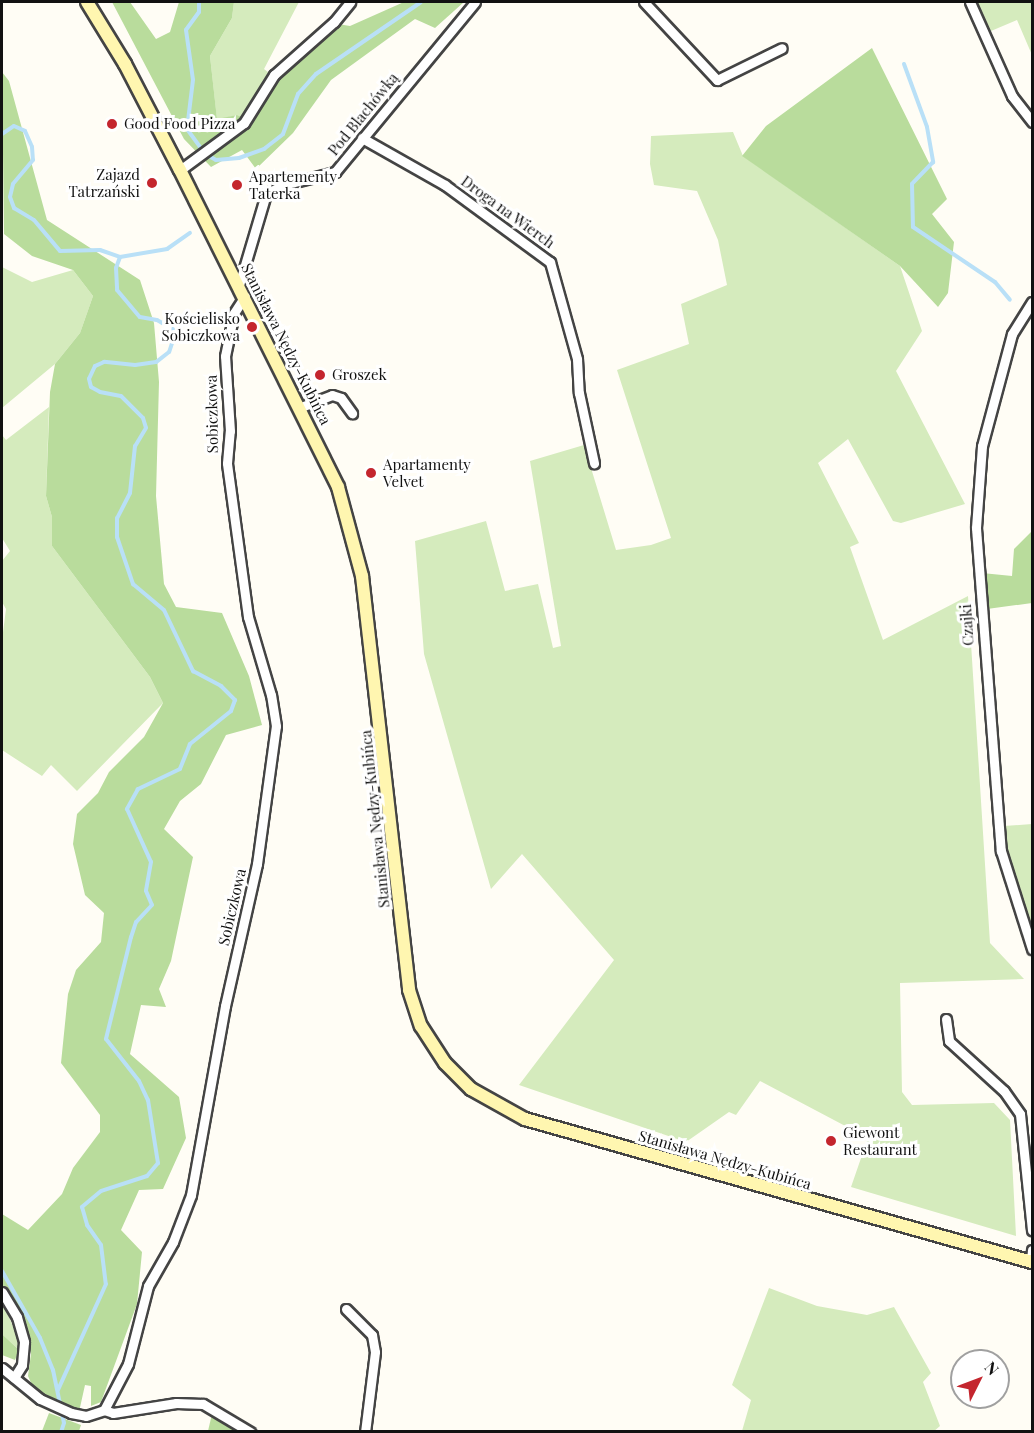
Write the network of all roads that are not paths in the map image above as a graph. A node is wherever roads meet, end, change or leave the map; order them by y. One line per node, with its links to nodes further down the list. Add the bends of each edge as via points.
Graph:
1 (87, 2): 9 (street, Stanisława Nędzy-Kubińca, via 125,64)
2 (350, 2): 9 (street, via 334,22 274,75 244,123)
3 (475, 2): 8 (street, Pod Blachówką)
4 (644, 2): 6 (street, via 717,80)
5 (970, 2): 7 (street, via 1012,96)
6 (782, 48)
7 (1032, 122)
8 (362, 138): 10 (street, Pod Blachówką, via 334,172 290,183 267,194); 14 (street, Droga na Wierch, via 445,185 550,262 577,359 579,393)
9 (180, 170): 10 (street, Stanisława Nędzy-Kubińca)
10 (242, 291): 12 (street, Stanisława Nędzy-Kubińca); 23 (street, Sobiczkowa, via 225,356 230,431 227,463 248,617 276,726 265,822 186,1214 148,1286 128,1364)
11 (1032, 302): 15 (street, Czajki, via 1012,334 982,446 976,528 1001,851)
12 (301, 407): 13 (street, via 332,395 341,398); 18 (street, Stanisława Nędzy-Kubińca, via 338,487 362,576 409,990 421,1026 445,1063 486,1100 525,1119)
13 (352, 413)
14 (594, 463)
15 (1032, 949)
16 (946, 1019): 17 (street, via 949,1041 1004,1091 1020,1114)
17 (1032, 1230)
18 (1032, 1258)
19 (2, 1292): 22 (street, via 17,1317 24,1342 22,1365)
20 (346, 1309): 25 (street, via 372,1335 375,1352)
21 (2, 1368): 22 (street)
22 (14, 1378): 23 (street, via 45,1402 71,1413 86,1416)
23 (104, 1410): 24 (street, via 113,1413 176,1403 203,1404)
24 (250, 1431)
25 (365, 1431)

